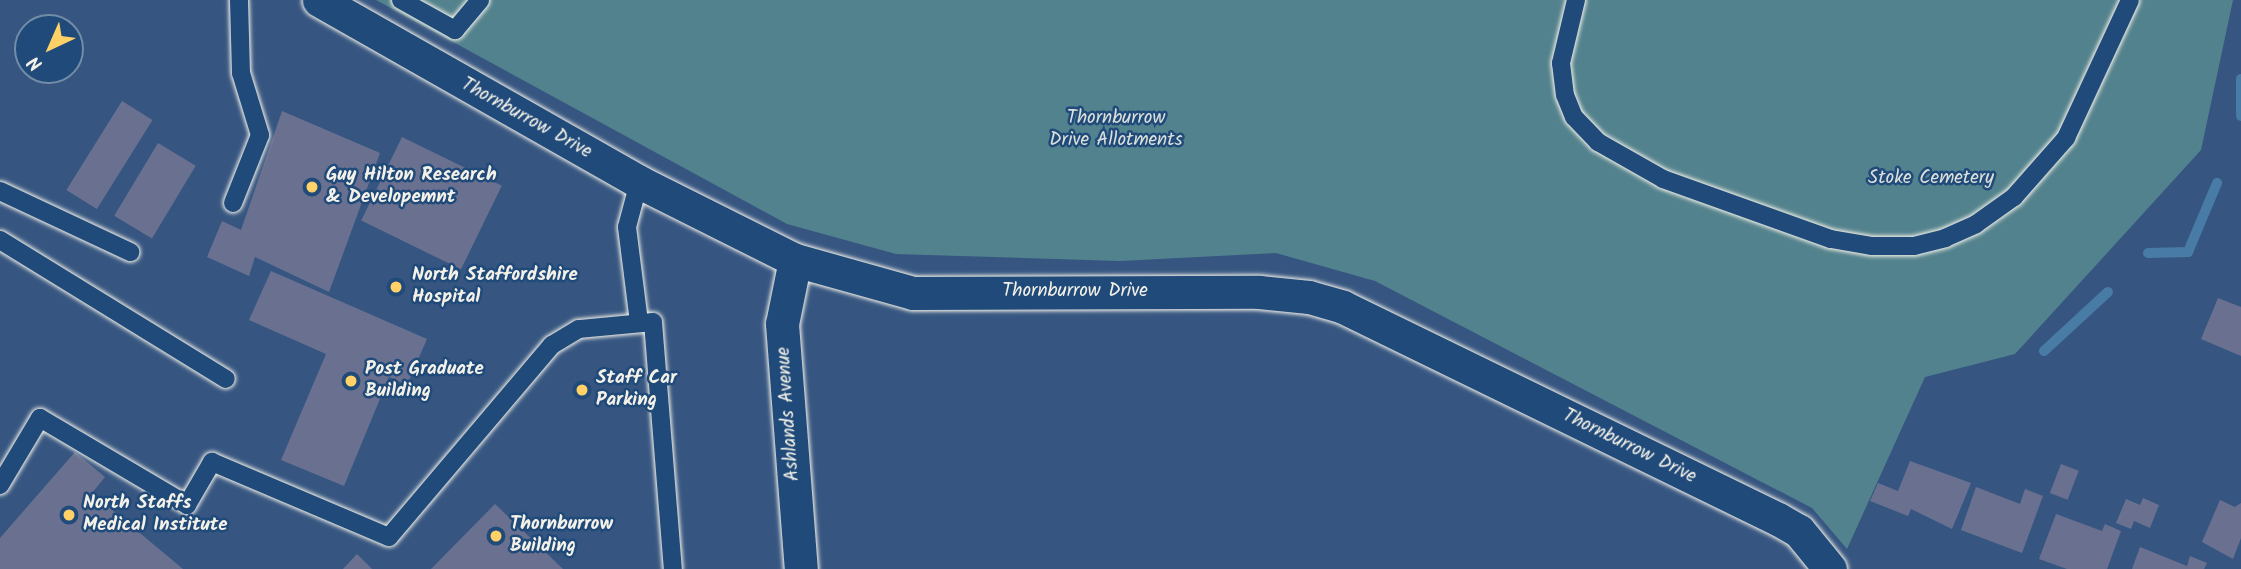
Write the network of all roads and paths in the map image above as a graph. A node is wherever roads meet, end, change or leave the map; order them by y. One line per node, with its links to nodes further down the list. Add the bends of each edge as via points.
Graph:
1 (239, 0): 9 (lane, via 241,73 260,135)
2 (319, 0): 7 (street, Thornburrow Drive)
3 (401, 0): 4 (lane, via 455,30)
4 (480, 0)
5 (1576, 0): 6 (lane, via 1562,64 1565,95 1574,117 1598,142 1663,179 1831,239 1872,246 1914,246 1945,238 1976,224 2014,197 2066,138)
6 (2130, 0)
7 (639, 182): 12 (street, Thornburrow Drive); 13 (lane, via 627,227)
8 (0, 191): 11 (lane)
9 (233, 203)
10 (0, 240): 14 (lane)
11 (130, 252)
12 (795, 260): 17 (street, Ashlands Avenue, via 782,324); 18 (street, Thornburrow Drive, via 913,293 1259,292 1309,297 1343,307 1778,519 1799,531)
13 (639, 322): 15 (lane, via 579,329 552,345 389,537 212,462 187,505 40,418); 16 (lane, via 653,322)
14 (226, 379)
15 (0, 485)
16 (673, 569)
17 (801, 569)
18 (1830, 569)

